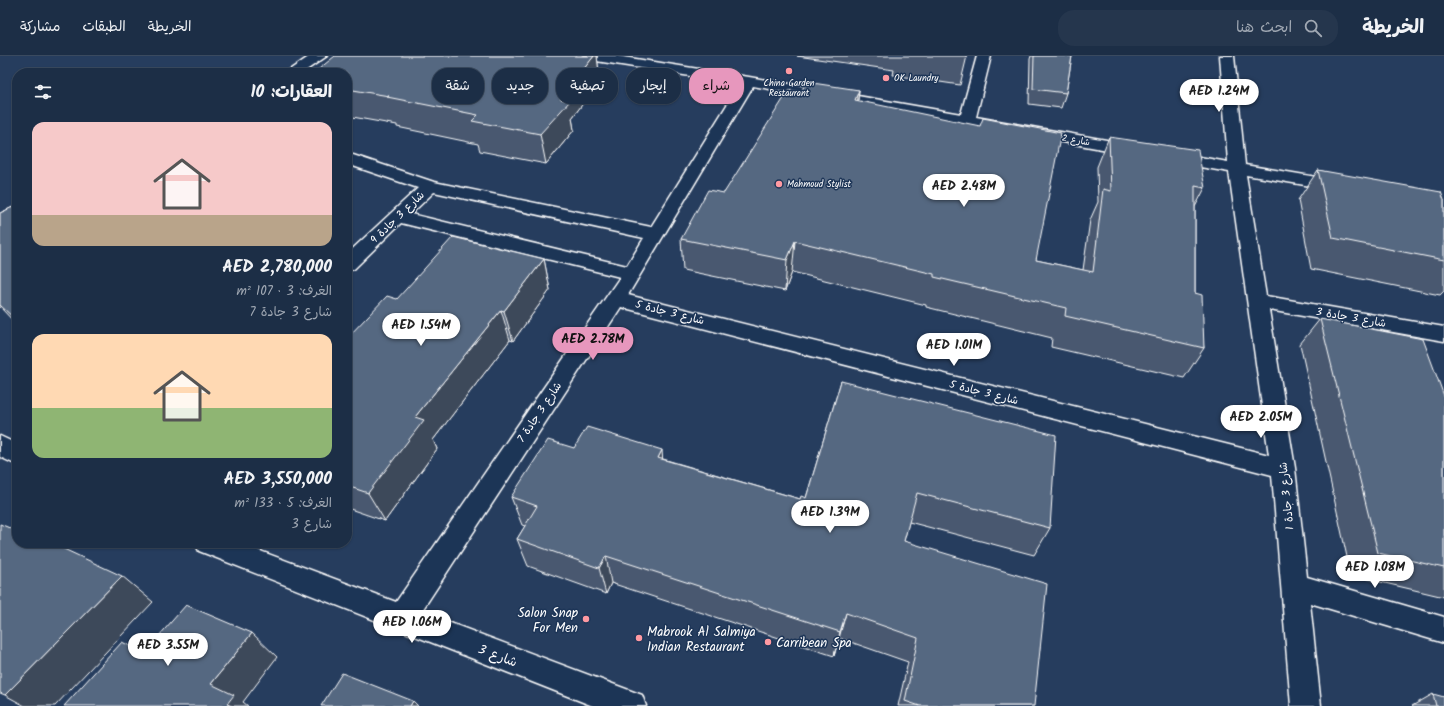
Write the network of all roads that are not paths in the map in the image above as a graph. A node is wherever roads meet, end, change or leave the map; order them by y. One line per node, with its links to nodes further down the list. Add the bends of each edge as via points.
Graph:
1 (320, 56): 5 (street)
2 (590, 56): 6 (street, شارع 2)
3 (984, 56): 7 (street)
4 (1227, 56): 9 (street, شارع 3 جادة 1)
5 (300, 68)
6 (750, 81): 7 (street, شارع 2); 13 (street, شارع 3 جادة 7)
7 (967, 120): 9 (street, شارع 2)
8 (352, 160): 10 (street)
9 (1237, 168): 11 (street, شارع 2); 17 (street, شارع 3 جادة 1)
10 (430, 186): 12 (street, شارع 3 جادة 9); 13 (street)
11 (1352, 188)
12 (398, 216): 14 (street, شارع 3 جادة 9); 15 (street)
13 (655, 234): 15 (street, شارع 3 جادة 7)
14 (352, 260)
15 (631, 273): 16 (street, شارع 3 جادة 7)
16 (616, 298): 21 (street, شارع 3 جادة 5); 24 (street, شارع 3 جادة 7)
17 (1258, 301): 18 (street, شارع 3 جادة 3); 21 (street, شارع 3 جادة 1)
18 (1444, 334)
19 (0, 446): 20 (street)
20 (12, 452)
21 (1283, 468): 23 (street, شارع 3 جادة 1)
22 (221, 548): 24 (street, شارع 3)
23 (1294, 586): 25 (street); 27 (street, شارع 3 جادة 1)
24 (401, 618): 26 (street, شارع 3)
25 (1444, 630)
26 (631, 706)
27 (1306, 706)

